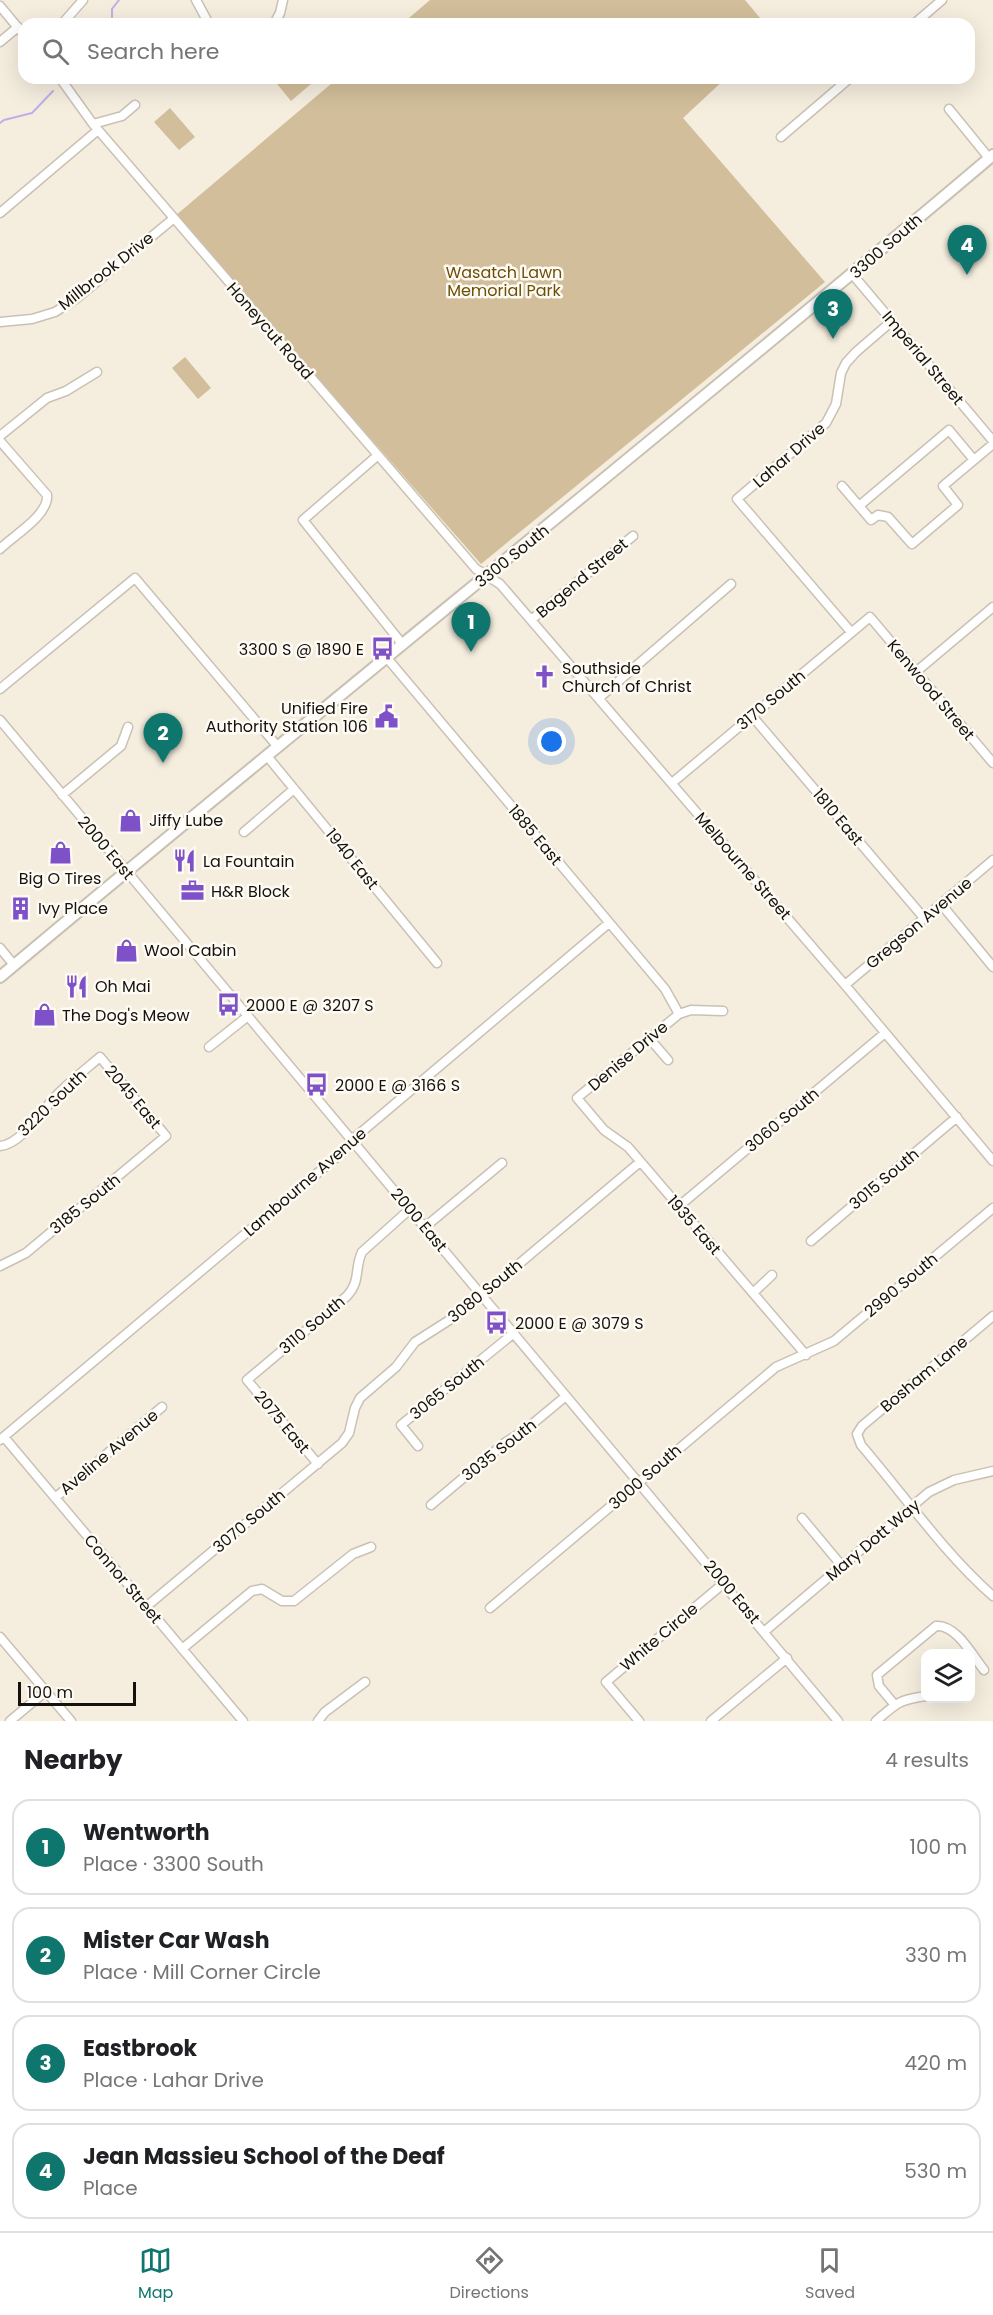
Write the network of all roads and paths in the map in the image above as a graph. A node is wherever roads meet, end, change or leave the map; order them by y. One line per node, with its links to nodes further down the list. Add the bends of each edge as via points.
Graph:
1 (83, 0): 6 (street)
2 (196, 0): 7 (street)
3 (283, 0): 8 (street)
4 (942, 0): 9 (street)
5 (0, 6): 10 (street)
6 (67, 18)
7 (206, 18)
8 (277, 18)
9 (921, 18)
10 (18, 27)
11 (18, 33): 12 (street)
12 (0, 42)
13 (64, 84): 17 (street, Honeycut Road)
14 (843, 84): 18 (street)
15 (135, 105): 17 (street, via 122,116)
16 (949, 109): 19 (street)
17 (95, 127): 20 (street); 21 (street, Honeycut Road)
18 (781, 137)
19 (991, 156): 22 (main road, 3300 South)
20 (0, 213)
21 (173, 219): 24 (street, Millbrook Drive, via 55,312); 30 (street, Honeycut Road)
22 (853, 275): 23 (street, Imperial Street); 36 (main road, 3300 South)
23 (892, 321): 26 (street, Imperial Street); 41 (street, Lahar Drive, via 846,363 836,404 826,423 737,499)
24 (0, 322)
25 (97, 372): 27 (street, via 47,398)
26 (990, 429): 29 (street, Imperial Street)
27 (0, 436)
28 (0, 441): 35 (street, via 44,490 48,502 38,518)
29 (993, 442): 31 (street)
30 (377, 456): 36 (street, Honeycut Road, via 476,569); 42 (street, via 303,520)
31 (974, 460): 33 (street, via 949,430); 33 (street, via 943,486 958,505 912,544 888,517 878,515 872,520)
32 (842, 486): 33 (street)
33 (859, 506)
34 (633, 536): 40 (street, Bagend Street)
35 (0, 549)
36 (487, 576): 40 (street, Melbourne Street, via 500,584); 42 (main road, 3300 South)
37 (731, 584): 46 (street)
38 (993, 607): 44 (street)
39 (870, 617): 41 (street, 3170 South); 44 (street, Kenwood Street)
40 (531, 620): 46 (street, Melbourne Street)
41 (851, 632): 47 (street, 3170 South)
42 (403, 645): 43 (main road, 3300 South)
43 (387, 658): 50 (main road, 3300 South); 61 (street, 1885 East)
44 (917, 671): 52 (street, Kenwood Street)
45 (0, 689): 50 (street, via 135,578)
46 (599, 698): 53 (street, Melbourne Street)
47 (752, 716): 53 (street, 3170 South); 60 (street, 1810 East)
48 (0, 720): 55 (street, 2000 East)
49 (128, 727): 55 (street, via 121,746)
50 (278, 747): 51 (main road, 3300 South)
51 (267, 756): 54 (street, 1940 East); 58 (main road, 3300 South)
52 (993, 763)
53 (672, 783): 67 (street, Melbourne Street)
54 (294, 789): 56 (street); 63 (street, 1940 East)
55 (62, 795): 58 (street, 2000 East)
56 (244, 832)
57 (993, 860): 59 (street, Gregson Avenue)
58 (126, 871): 64 (main road, 3300 South); 70 (street, 2000 East)
59 (941, 904): 60 (street, Gregson Avenue); 65 (street)
60 (924, 918): 67 (street, Gregson Avenue)
61 (609, 923): 69 (street, 1885 East, via 665,989); 79 (street, Lambourne Avenue)
62 (0, 948): 64 (street)
63 (437, 963)
64 (14, 965): 66 (main road, 3300 South)
65 (993, 967)
66 (0, 977)
67 (845, 985): 71 (street, Melbourne Street)
68 (723, 1011): 69 (street, via 691,1010)
69 (679, 1014): 72 (street, Denise Drive)
70 (248, 1016): 73 (street); 79 (street, 2000 East)
71 (885, 1033): 77 (street, Melbourne Street); 84 (street, 3060 South)
72 (649, 1038): 75 (street); 76 (street, Denise Drive)
73 (209, 1047)
74 (100, 1057): 78 (street, 2045 East); 80 (street, 3220 South, via 62,1089 31,1125)
75 (668, 1060)
76 (577, 1098): 82 (street, 1935 East, via 604,1130 628,1147)
77 (957, 1117): 81 (street, Melbourne Street); 88 (street, 3015 South)
78 (166, 1136): 89 (street, 3185 South, via 26,1253)
79 (352, 1140): 86 (street, 2000 East); 100 (street, Lambourne Avenue, via 345,1150)
80 (2, 1146)
81 (993, 1161)
82 (640, 1162): 84 (street, 1935 East); 92 (street, 3080 South)
83 (502, 1163): 87 (street)
84 (678, 1207): 91 (street, 1935 East)
85 (993, 1208): 95 (street, 2990 South, via 834,1341)
86 (410, 1209): 87 (street, 2000 East); 96 (street, 3110 South, via 362,1252 357,1281 347,1296)
87 (425, 1227): 92 (street, 2000 East)
88 (812, 1241)
89 (0, 1266)
90 (772, 1275): 91 (street)
91 (753, 1293): 95 (street, 1935 East)
92 (482, 1295): 94 (street, 2000 East); 99 (street, 3080 South, via 415,1342 396,1367 360,1398)
93 (993, 1316): 107 (street, Bosham Lane, via 857,1434 861,1445)
94 (514, 1333): 97 (street, 2000 East); 101 (street, 3065 South, via 401,1425)
95 (806, 1355): 104 (street, 3000 South, via 776,1367)
96 (247, 1380): 102 (street, 2075 East)
97 (566, 1396): 104 (street, 2000 East); 106 (street, 3035 South)
98 (162, 1407): 105 (street, Aveline Avenue)
99 (349, 1433): 102 (street, 3070 South)
100 (2, 1439): 105 (street, Connor Street)
101 (418, 1446)
102 (318, 1464): 113 (street, 3070 South)
103 (993, 1471): 107 (street, Mary Dott Way, via 944,1484)
104 (639, 1482): 111 (street, 2000 East); 114 (street, 3000 South)
105 (55, 1498): 113 (street, Connor Street)
106 (431, 1504)
107 (913, 1507): 110 (street, Mary Dott Way); 112 (street, via 972,1578)
108 (802, 1518): 110 (street)
109 (371, 1547): 117 (street, via 354,1554 294,1601 282,1600 262,1589 252,1591)
110 (842, 1566): 115 (street, Mary Dott Way)
111 (724, 1583): 115 (street, 2000 East); 128 (street, White Circle, via 606,1682)
112 (993, 1596)
113 (147, 1606): 117 (street, Connor Street)
114 (490, 1608)
115 (765, 1631): 118 (street, 2000 East)
116 (0, 1637): 121 (street)
117 (182, 1649): 126 (street, Connor Street)
118 (787, 1658): 129 (street); 130 (street, 2000 East)
119 (984, 1670): 123 (street, via 955,1633 943,1625 931,1629 877,1675 879,1686)
120 (365, 1682): 127 (street)
121 (46, 1691): 124 (street); 125 (street)
122 (921, 1697): 123 (street)
123 (894, 1704): 131 (street)
124 (10, 1721)
125 (71, 1721)
126 (243, 1721)
127 (318, 1721)
128 (639, 1721)
129 (711, 1721)
130 (838, 1721)
131 (876, 1721)

